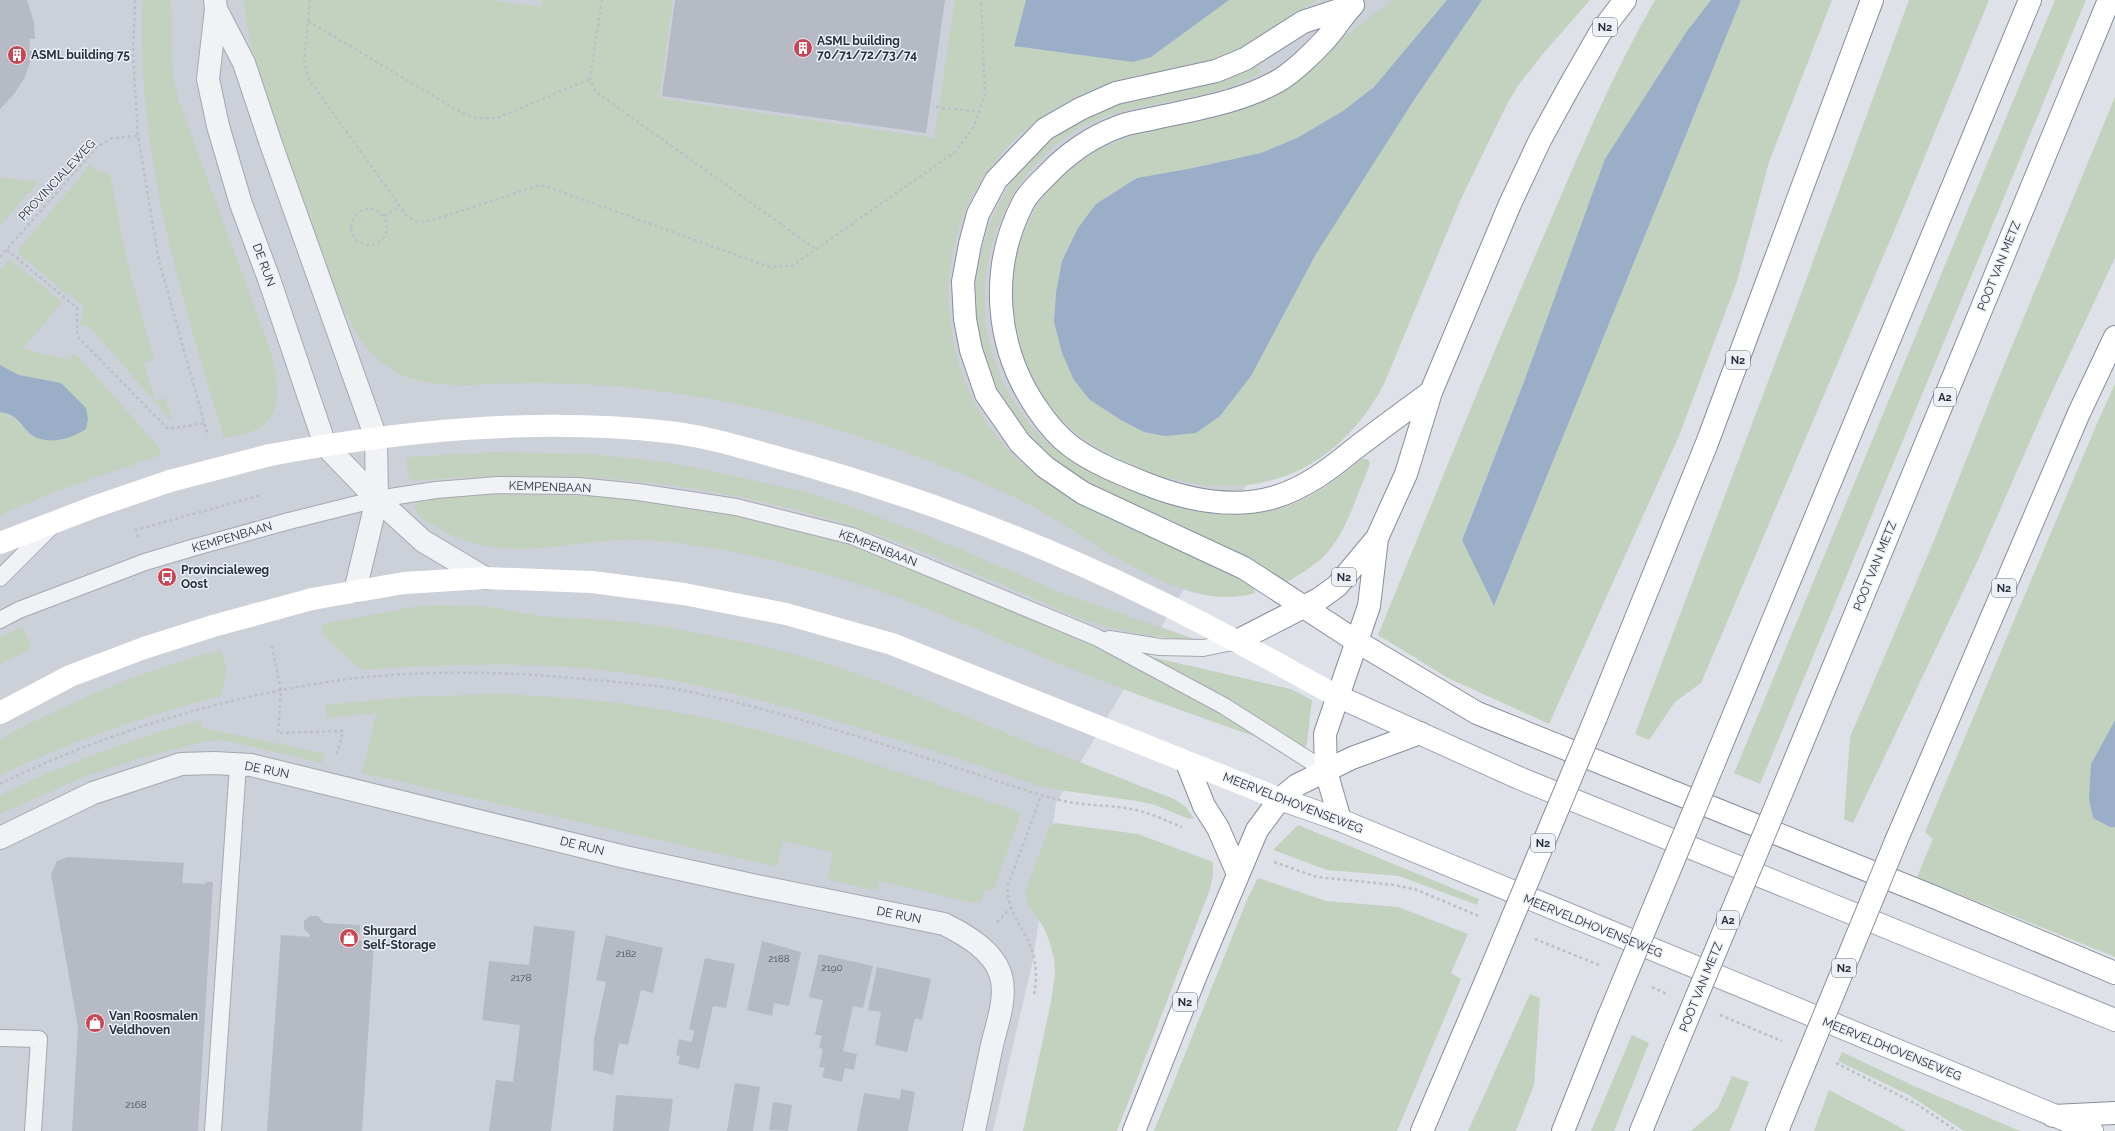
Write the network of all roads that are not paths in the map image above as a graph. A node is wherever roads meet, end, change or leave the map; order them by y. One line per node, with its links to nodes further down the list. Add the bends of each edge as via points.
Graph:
1 (1625, 0): 8 (main road, N2, via 1587,55 1540,140 1485,261)
2 (1872, 0): 42 (main road, N2, bridge, via 1706,443 1596,717)
3 (2030, 0): 43 (main road, bridge)
4 (2109, 0): 44 (main road, POOT VAN METZ / A2, bridge)
5 (1355, 3): 8 (main road, via 1322,43 1281,80 1233,100 1120,126 1085,142 1053,169 1024,200 1009,236 1003,261 1000,317 1006,343 1024,389 1047,424 1071,447 1103,466 1163,491 1220,503 1242,503 1275,497 1296,489 1332,468); 18 (main road, via 1303,22 1245,59 1216,71 1116,93 1080,109 1045,129 996,180 978,214 963,282 965,319 971,350 986,394 1020,442 1045,467 1083,493 1229,560)
6 (216, 4): 9 (street, DE RUN, via 244,63); 10 (street, DE RUN, via 208,79 218,126 241,204)
7 (2115, 337): 45 (main road, N2, bridge, via 2079,413 1896,841)
8 (1431, 392): 13 (main road, N2, via 1406,474)
9 (376, 438): 10 (main road); 11 (street, DE RUN); 21 (main road, via 476,429 576,425 678,434 736,446 940,507 1153,598)
10 (325, 445): 11 (street, DE RUN); 12 (main road, bridge, via 270,455 170,481)
11 (377, 499): 16 (street, DE RUN, via 423,541); 17 (street, DE RUN); 19 (lane, KEMPENBAAN, bridge, via 145,562 19,610); 20 (lane, KEMPENBAAN, via 436,490 498,485 578,486 736,507 852,536)
12 (58, 520): 14 (main road); 15 (lane)
13 (1377, 538): 18 (main road, N2, via 1337,586); 22 (main road, N2, via 1369,606)
14 (0, 543)
15 (0, 578)
16 (485, 578): 17 (main road, via 404,582); 26 (main road, MEERVELDHOVENSEWEG, via 592,582 684,594 786,614 892,644)
17 (355, 590): 24 (main road, bridge, via 213,626 144,648 70,676)
18 (1304, 607): 21 (main road, N2); 22 (main road)
19 (0, 620)
20 (1096, 637): 21 (lane, via 1160,647 1203,648); 28 (lane, via 1224,706)
21 (1237, 641): 23 (main road)
22 (1356, 641): 23 (main road, N2); 33 (main road, via 1478,713 1934,897)
23 (1337, 696): 25 (main road); 28 (main road, via 1325,734)
24 (0, 713)
25 (1420, 734): 28 (main road, via 1352,758); 34 (main road, via 1519,778)
26 (1187, 763): 29 (main road, MEERVELDHOVENSEWEG); 32 (main road, via 1204,806 1218,828)
27 (238, 765): 31 (street, DE RUN, via 181,764 93,793); 39 (lane); 40 (street, DE RUN, via 328,783 714,877 944,924 976,944 992,959 1001,976 1002,1000)
28 (1326, 771): 29 (main road, via 1297,785); 30 (main road)
29 (1280, 799): 30 (main road, MEERVELDHOVENSEWEG); 32 (main road, N2, via 1257,830)
30 (1340, 820): 37 (main road, MEERVELDHOVENSEWEG)
31 (0, 838)
32 (1238, 874): 41 (main road, N2)
33 (2115, 974)
34 (2115, 1020)
35 (0, 1038): 38 (lane, via 39,1039)
36 (2115, 1113): 37 (main road)
37 (2054, 1116): 46 (main road, MEERVELDHOVENSEWEG)
38 (33, 1131)
39 (213, 1131)
40 (974, 1131)
41 (1134, 1131)
42 (1422, 1131)
43 (1563, 1131)
44 (1641, 1131)
45 (1777, 1131)
46 (2092, 1131)

